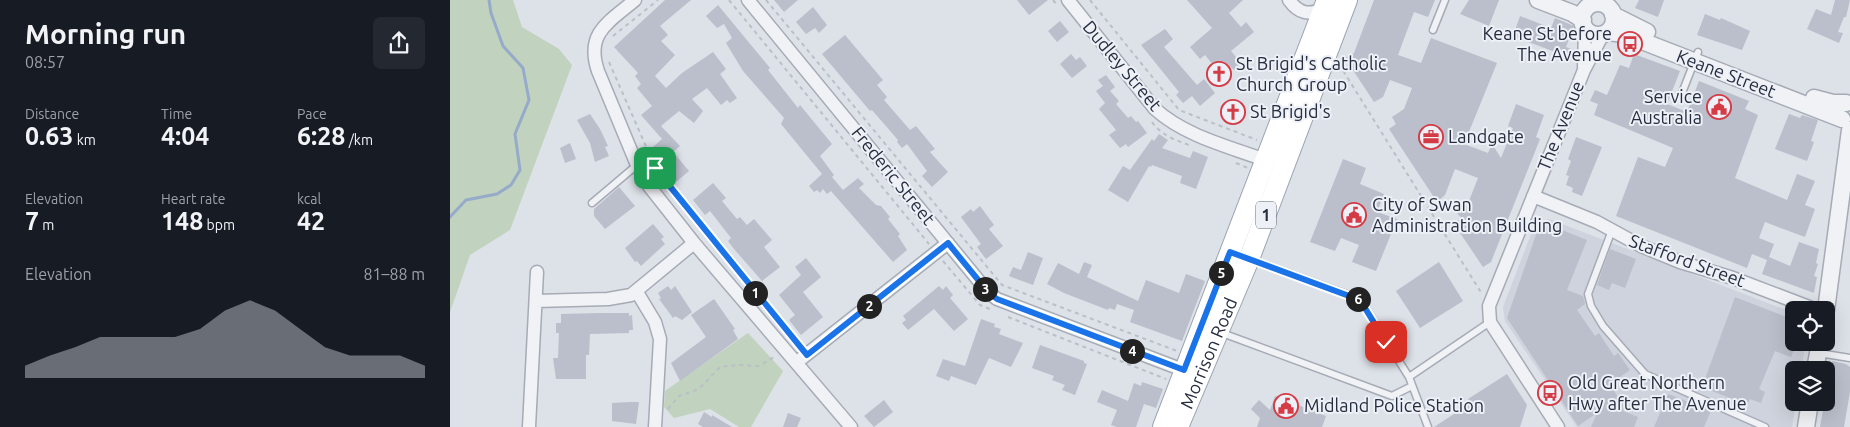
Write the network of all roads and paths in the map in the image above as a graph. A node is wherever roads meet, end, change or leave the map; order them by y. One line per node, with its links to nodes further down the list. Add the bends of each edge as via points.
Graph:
1 (635, 0): 26 (street, via 604,27 593,46 594,59)
2 (658, 0): 17 (path)
3 (730, 0): 33 (path)
4 (748, 0): 32 (street, Frederic Street)
5 (766, 0): 48 (path, via 1002,286)
6 (1068, 0): 25 (street, Dudley Street, via 1169,121 1186,130)
7 (1090, 0): 25 (path, via 1183,113)
8 (1289, 0): 13 (street, via 1302,13 1311,13)
9 (1347, 0): 34 (main road, Morrison Road / 1)
10 (1445, 0): 15 (lane)
11 (1538, 0): 14 (street, Keane Street, via 1572,13)
12 (1566, 0): 14 (street, Keane Street)
13 (1326, 4): 25 (main road, Morrison Road / 1)
14 (1599, 11): 16 (street, via 1613,24); 16 (street, Keane Street, via 1592,33); 20 (street, Keane Street); 21 (street, The Avenue)
15 (1433, 30)
16 (1605, 33): 20 (street, Keane Street, via 1624,34); 21 (street, The Avenue)
17 (607, 41)
18 (606, 56): 47 (path, via 659,176)
19 (1335, 56): 41 (path)
20 (1696, 57): 22 (lane); 23 (street, Keane Street, via 1816,99 1833,103); 24 (street, Keane Street)
21 (1584, 70): 27 (street, The Avenue)
22 (1682, 93)
23 (1848, 101): 24 (street, via 1843,108)
24 (1847, 127): 39 (street)
25 (1263, 151): 34 (main road, Morrison Road / 1)
26 (637, 165): 28 (lane); 31 (street, via 649,186)
27 (1533, 196): 30 (street, Stafford Street); 41 (street, The Avenue)
28 (592, 202)
29 (1850, 213): 40 (street)
30 (1612, 230): 38 (street, Stafford Street, via 1640,246 1680,262 1711,270); 60 (lane, via 1588,294 1603,326 1645,374)
31 (694, 243): 36 (street); 47 (street)
32 (948, 243): 33 (street); 48 (street, Frederic Street, via 997,299)
33 (936, 252): 47 (street)
34 (1239, 255): 43 (main road, Morrison Road / 1); 48 (main road, Morrison Road / 1); 49 (lane, via 1360,300)
35 (537, 272): 37 (street)
36 (637, 292): 37 (street, via 623,298); 54 (street, via 660,339)
37 (536, 301): 53 (street)
38 (1793, 301)
39 (1827, 301)
40 (1832, 301)
41 (1489, 306): 42 (street, The Avenue)
42 (1490, 322): 49 (lane); 59 (street)
43 (1219, 332): 48 (main road, Morrison Road / 1); 50 (lane, via 1392,396)
44 (1830, 351): 46 (lane)
45 (778, 354): 52 (path, via 759,366 720,367 702,386 680,396)
46 (1850, 358)
47 (802, 359): 55 (street)
48 (1189, 367): 56 (main road, Morrison Road / 1); 57 (main road, Morrison Road / 1)
49 (1409, 377): 50 (lane)
50 (1412, 386): 58 (lane)
51 (1809, 411): 61 (street)
52 (664, 412)
53 (529, 427)
54 (655, 427)
55 (851, 427)
56 (1163, 427)
57 (1178, 427)
58 (1428, 427)
59 (1558, 427)
60 (1765, 427)
61 (1806, 427)

